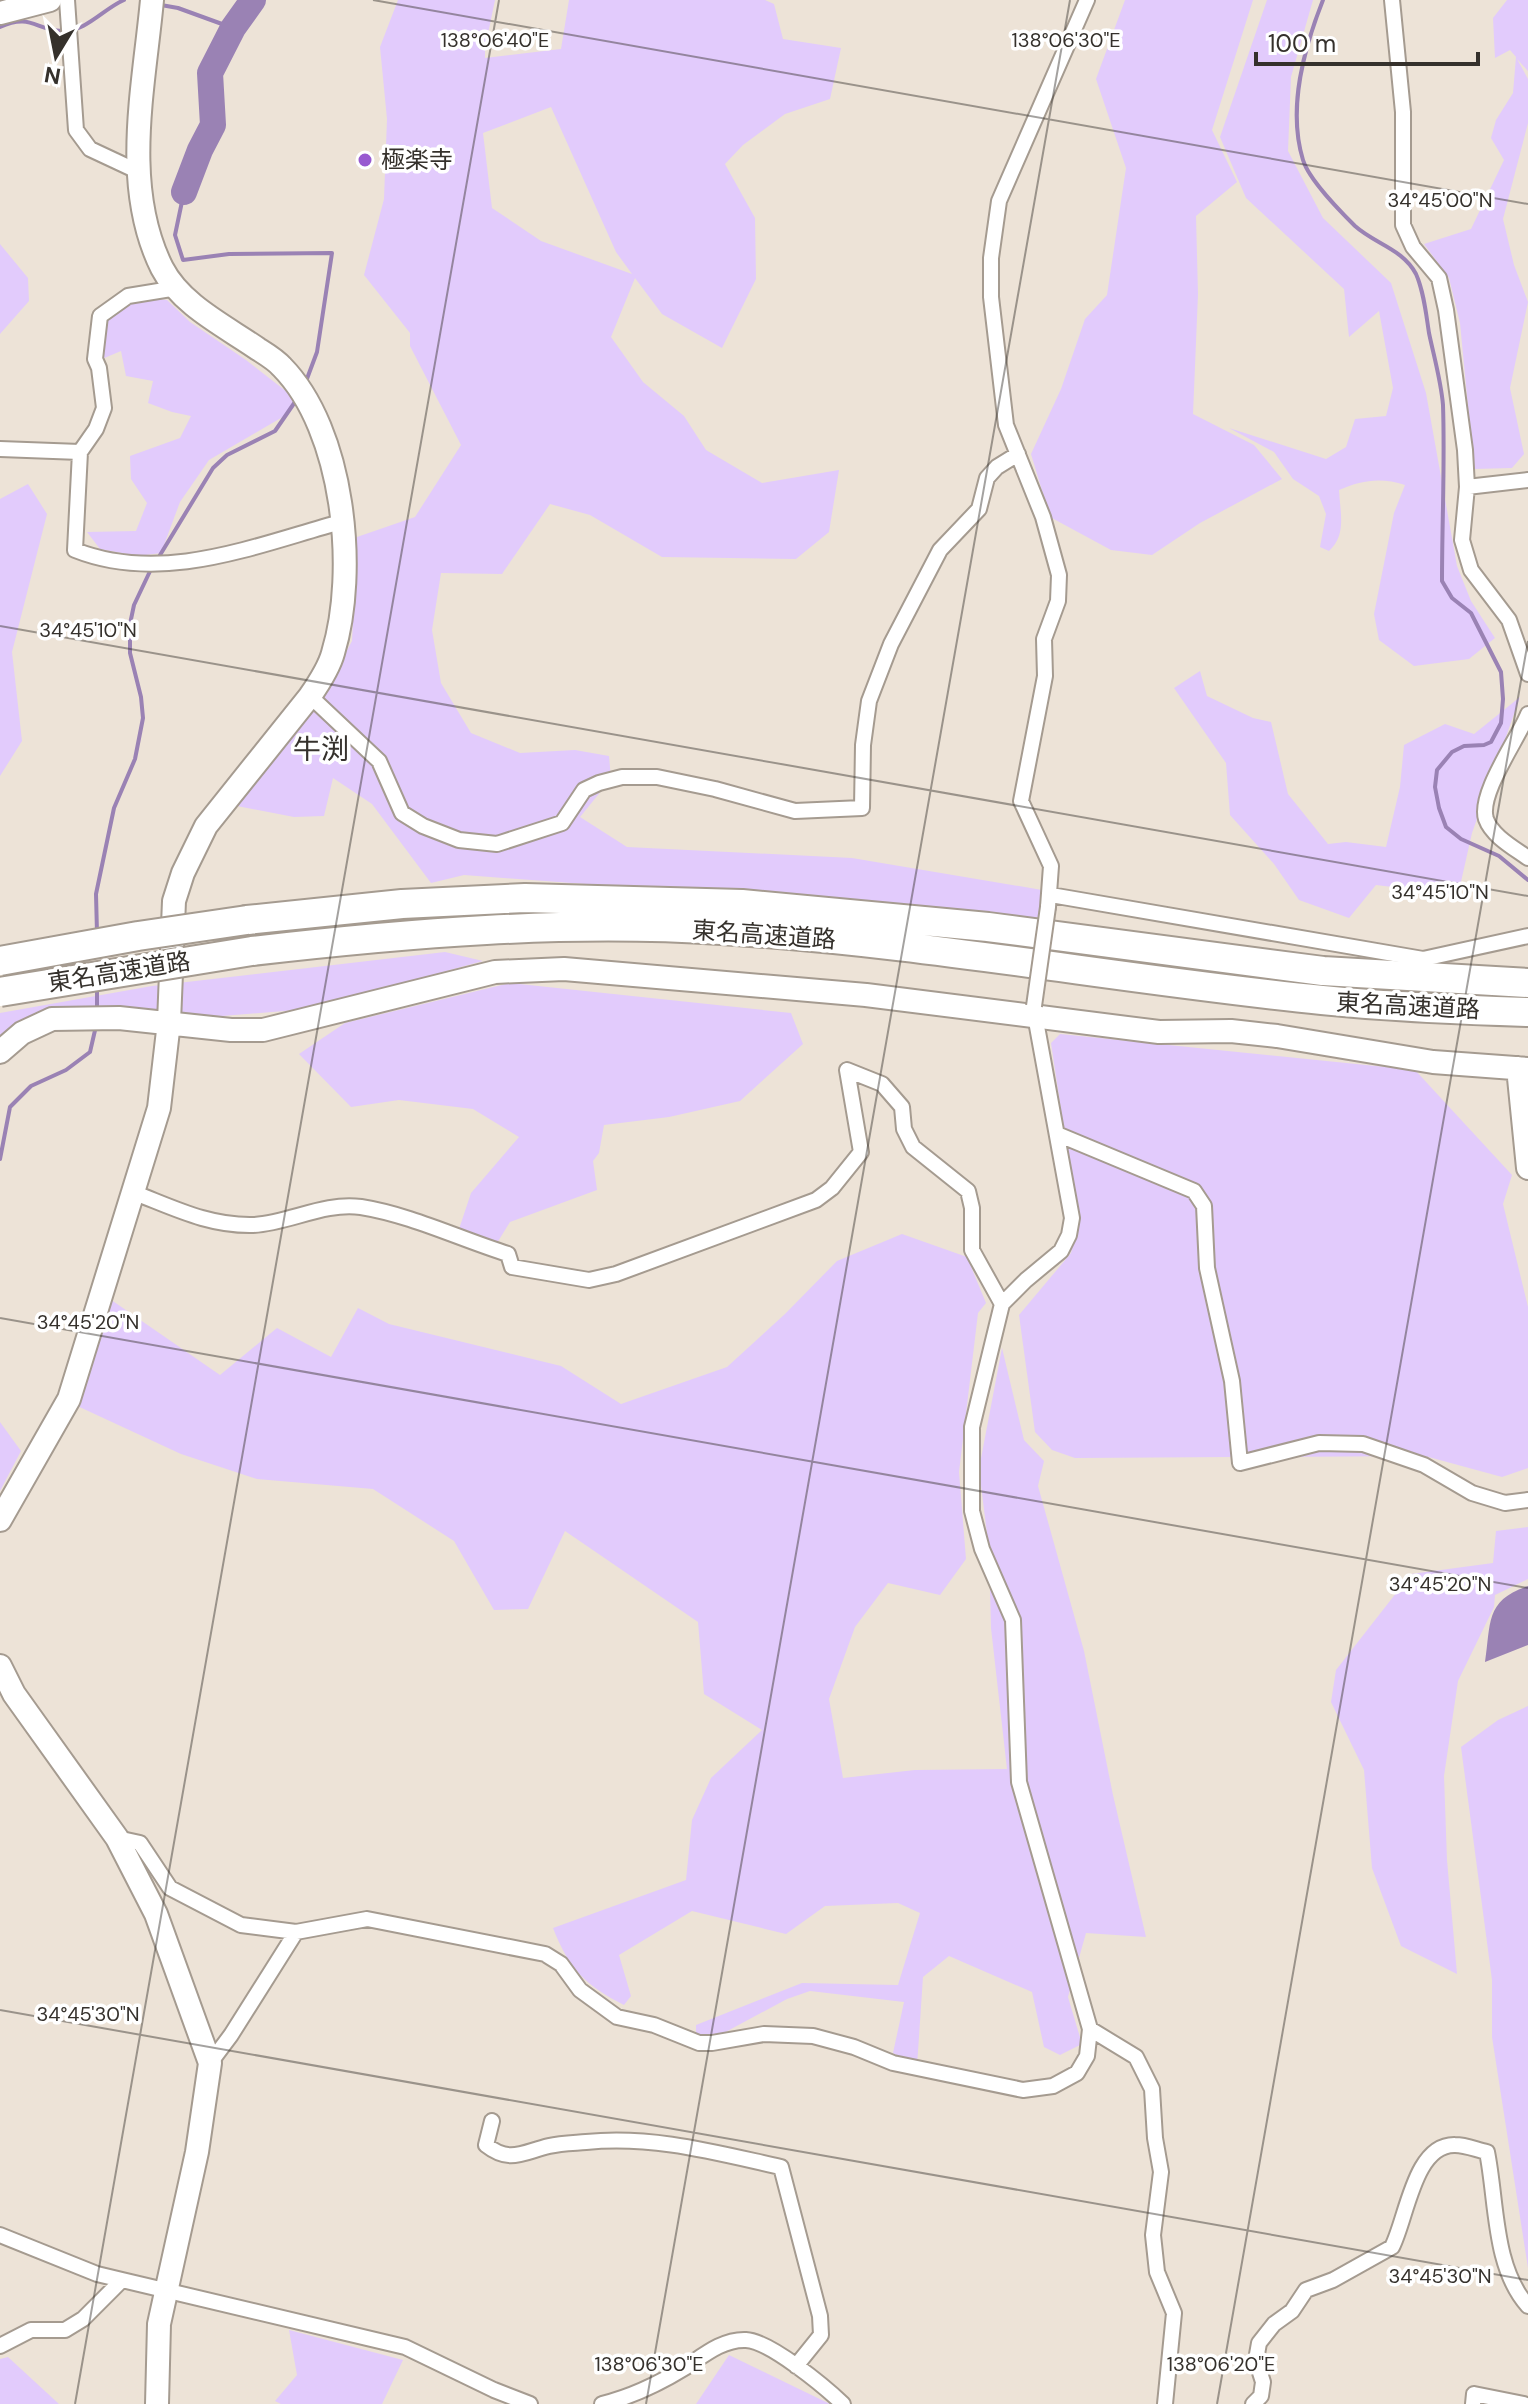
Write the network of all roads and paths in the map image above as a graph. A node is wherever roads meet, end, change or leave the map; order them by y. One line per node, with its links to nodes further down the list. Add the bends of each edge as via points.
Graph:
1 (50, 0): 6 (street)
2 (67, 0): 7 (street, via 76,130 90,149)
3 (152, 0): 7 (street)
4 (1087, 0): 11 (street, via 999,201 991,297 1006,425)
5 (1392, 0): 13 (street, via 1403,99 1403,225 1413,247 1439,278 1457,382)
6 (0, 13)
7 (137, 171): 8 (street, via 144,221 163,269)
8 (177, 288): 10 (street, via 128,296 100,316 95,359 104,408); 14 (street, via 281,366 310,404 332,458)
9 (0, 449): 10 (street)
10 (80, 452): 14 (street, via 75,550 92,556 139,564 189,563)
11 (1018, 454): 16 (street, via 987,478 979,509 940,550 891,644 869,701 862,808 795,811 657,777 622,777 584,790 562,823 497,844 459,840 402,813 379,761); 19 (street, via 1059,575 1058,601 1044,639 1045,676 1021,801 1051,866)
12 (1528, 480): 13 (street)
13 (1467, 487): 15 (street, via 1462,540 1471,570 1509,620)
14 (341, 522): 16 (street, via 343,605 333,655)
15 (1528, 674)
16 (310, 696): 26 (street, via 206,826 192,851 174,901)
17 (1528, 714): 18 (street, via 1485,808 1499,837)
18 (1528, 858)
19 (1050, 901): 20 (street, via 1423,959); 24 (street, bridge)
20 (1528, 936)
21 (0, 961): 22 (highway, 東名高速道路, bridge, via 247,920 525,898 727,903 858,913 1323,971)
22 (1528, 983)
23 (0, 992): 25 (highway, 東名高速道路, bridge, via 252,951 385,936 608,926 823,938 1323,1000)
24 (1034, 1010): 26 (street, via 528,969 495,972 263,1030); 28 (street, via 1159,1032 1231,1031 1433,1062); 29 (street)
25 (1528, 1012)
26 (169, 1022): 27 (street, via 52,1019 22,1033); 31 (street, via 159,1108)
27 (0, 1052)
28 (1523, 1068): 30 (street)
29 (1057, 1134): 32 (street, via 1072,1218 1069,1235 1061,1251); 33 (street, via 1194,1191 1204,1206 1207,1268 1232,1381 1240,1463 1319,1443 1363,1444 1424,1465 1472,1493 1505,1503)
30 (1528, 1168)
31 (135, 1193): 32 (street, via 186,1215 228,1224 255,1225 327,1207 359,1207 508,1254 512,1267 589,1280 816,1200 832,1188 861,1152 847,1070 882,1084 902,1107 913,1147 968,1191 972,1250); 34 (street, via 69,1399)
32 (1002, 1304): 38 (street, via 972,1427 972,1511 982,1549 1013,1620 1019,1782)
33 (1528, 1500)
34 (0, 1520)
35 (0, 1666): 36 (street, via 14,1694)
36 (117, 1838): 37 (street, via 140,1843 170,1888 241,1925); 39 (street, via 156,1914)
37 (296, 1932): 38 (street, via 367,1919 537,1952 554,1958 580,1990 617,2017 699,2043 764,2034 813,2036 893,2063 1023,2090 1053,2086 1077,2073 1087,2056); 39 (street)
38 (1090, 2029): 51 (street, via 1136,2057 1152,2089 1161,2172 1153,2235 1157,2272 1174,2313)
39 (210, 2063): 43 (street, via 197,2152)
40 (492, 2121): 46 (street, via 486,2145 498,2155 511,2157 552,2145 636,2141 681,2145 781,2167 820,2316 821,2335)
41 (0, 2235): 42 (street)
42 (122, 2280): 43 (street); 45 (street, via 65,2330 31,2330)
43 (165, 2292): 47 (street); 48 (street, via 405,2347)
44 (1528, 2306): 52 (street, via 1511,2282 1504,2258 1487,2152 1453,2144 1432,2152 1420,2167 1392,2247 1306,2290 1259,2343 1256,2360 1263,2382)
45 (0, 2346)
46 (796, 2366): 49 (street, via 747,2340 712,2348 644,2390); 50 (street)
47 (157, 2404)
48 (530, 2404)
49 (602, 2404)
50 (843, 2404)
51 (1165, 2404)
52 (1253, 2404)
53 (1473, 2404): 54 (street, via 1474,2394)
54 (1524, 2404)

